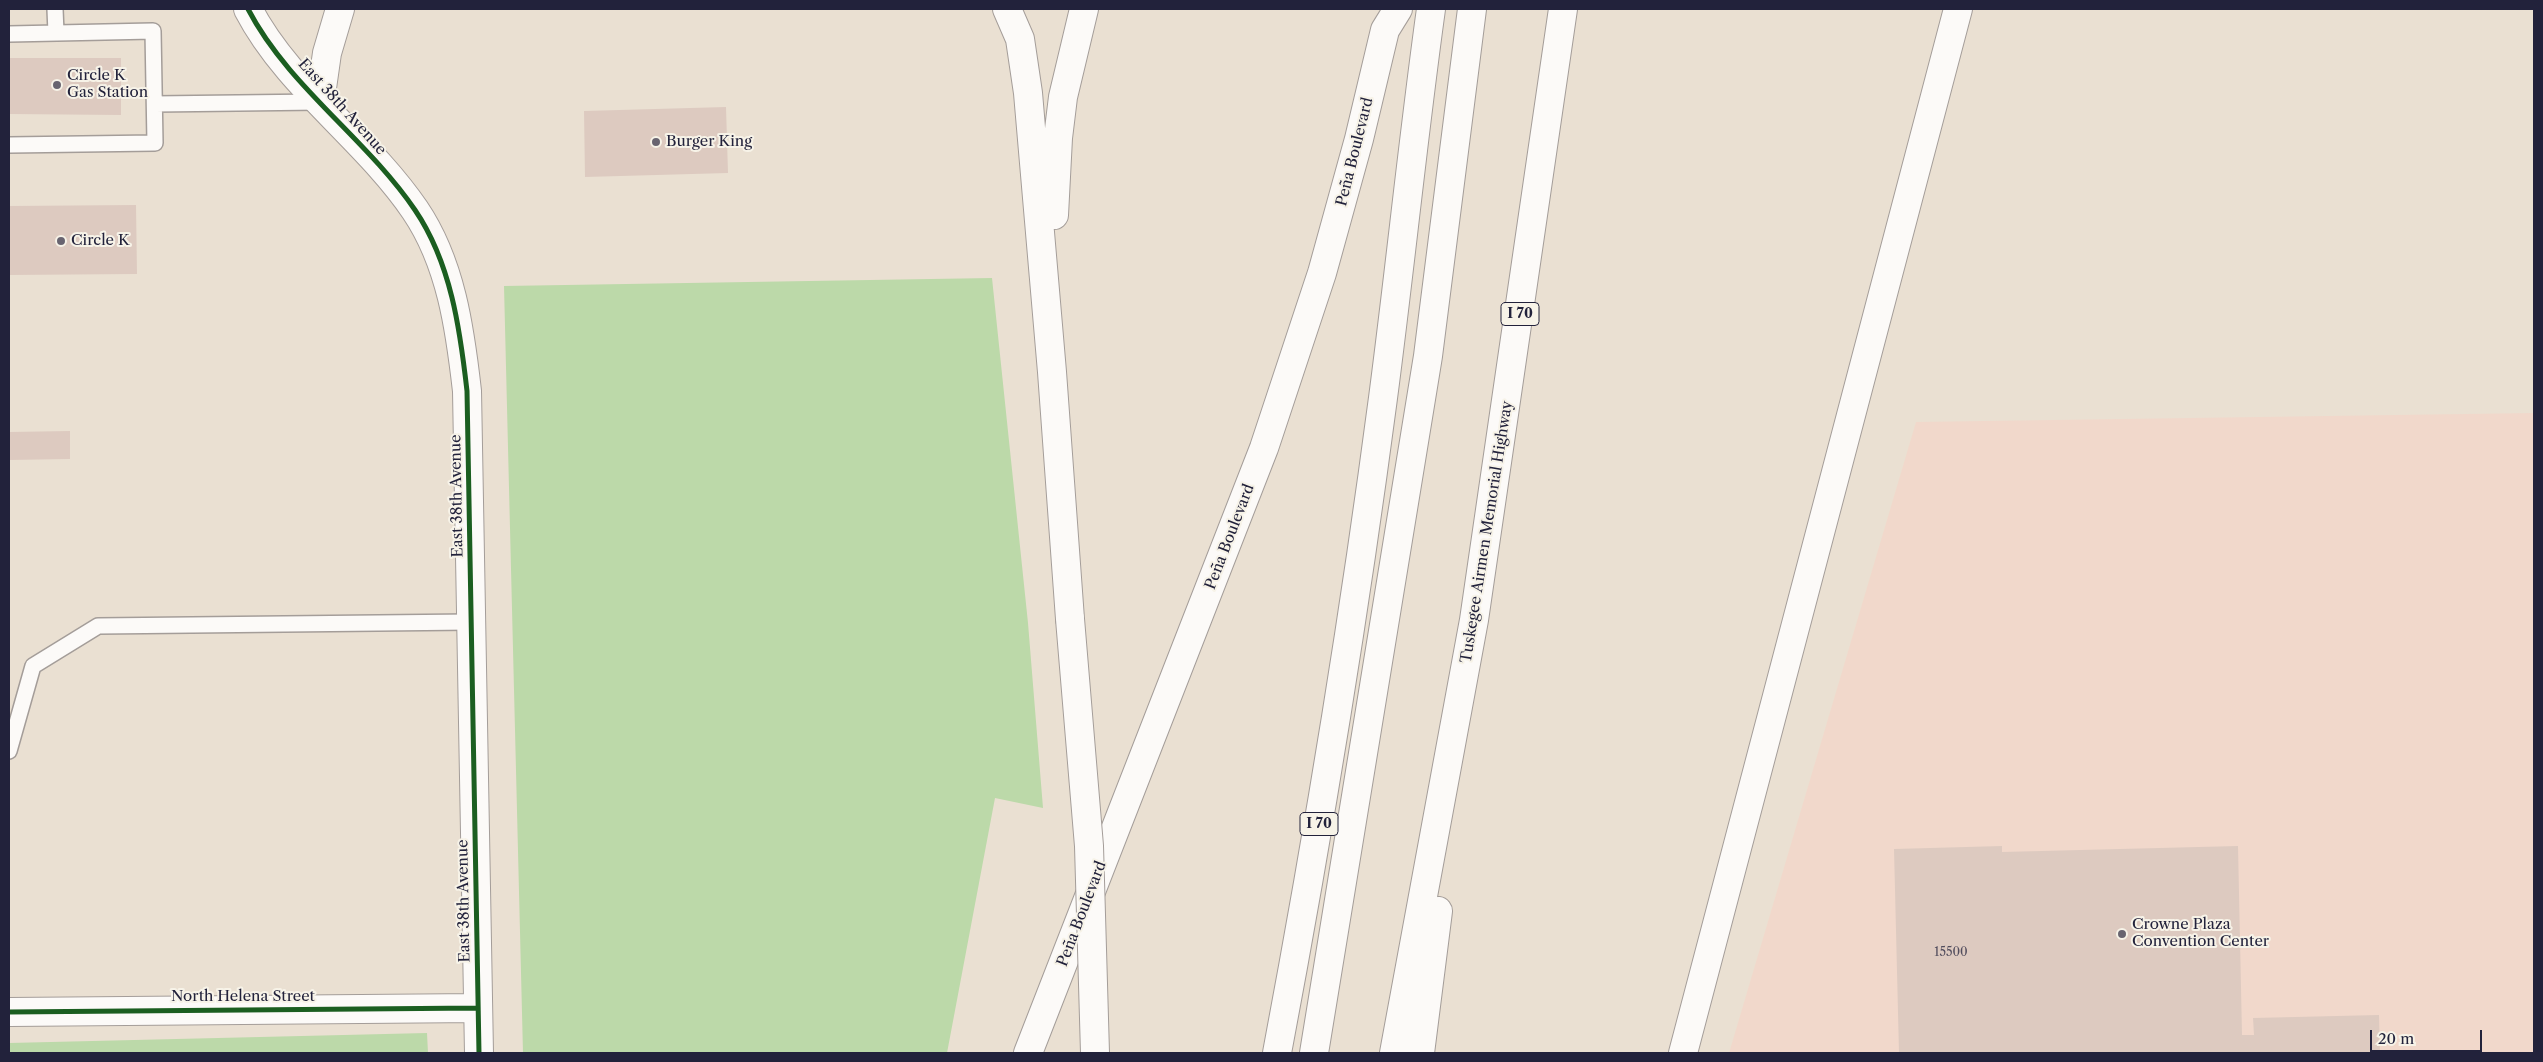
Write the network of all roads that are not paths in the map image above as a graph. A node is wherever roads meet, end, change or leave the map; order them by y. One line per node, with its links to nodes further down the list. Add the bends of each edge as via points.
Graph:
1 (56, 9): 11 (lane)
2 (248, 9): 13 (main road, East 38th Avenue, via 273,49)
3 (340, 9): 13 (main road, via 327,53)
4 (1007, 9): 16 (main road, via 1020,39 1025,68)
5 (1084, 9): 16 (main road, via 1063,97 1058,138 1053,233)
6 (1398, 9): 23 (main road, Peña Boulevard, via 1385,30 1329,248 1264,448)
7 (1431, 9): 25 (main road, I 70, via 1383,400 1326,781)
8 (1472, 9): 26 (main road, via 1428,356)
9 (1563, 9): 17 (main road, Tuskegee Airmen Memorial Highway / I 70)
10 (1958, 9): 29 (main road)
11 (56, 33): 12 (lane); 14 (lane, via 153,31)
12 (9, 34)
13 (320, 102): 14 (lane); 18 (main road, East 38th Avenue, via 416,211 444,269 456,316 467,391)
14 (154, 104): 15 (lane, via 155,142)
15 (9, 146)
16 (1052, 372): 24 (main road, bridge, via 1089,846)
17 (1474, 620): 27 (main road, Tuskegee Airmen Memorial Highway / I 70); 28 (main road)
18 (472, 622): 19 (lane, via 98,626 33,666); 20 (main road, East 38th Avenue)
19 (9, 750)
20 (478, 1008): 21 (main road, North Helena Street); 22 (main road, East 38th Avenue)
21 (9, 1012)
22 (479, 1053)
23 (1028, 1053)
24 (1095, 1053)
25 (1277, 1053)
26 (1314, 1053)
27 (1394, 1053)
28 (1420, 1053)
29 (1683, 1053)

